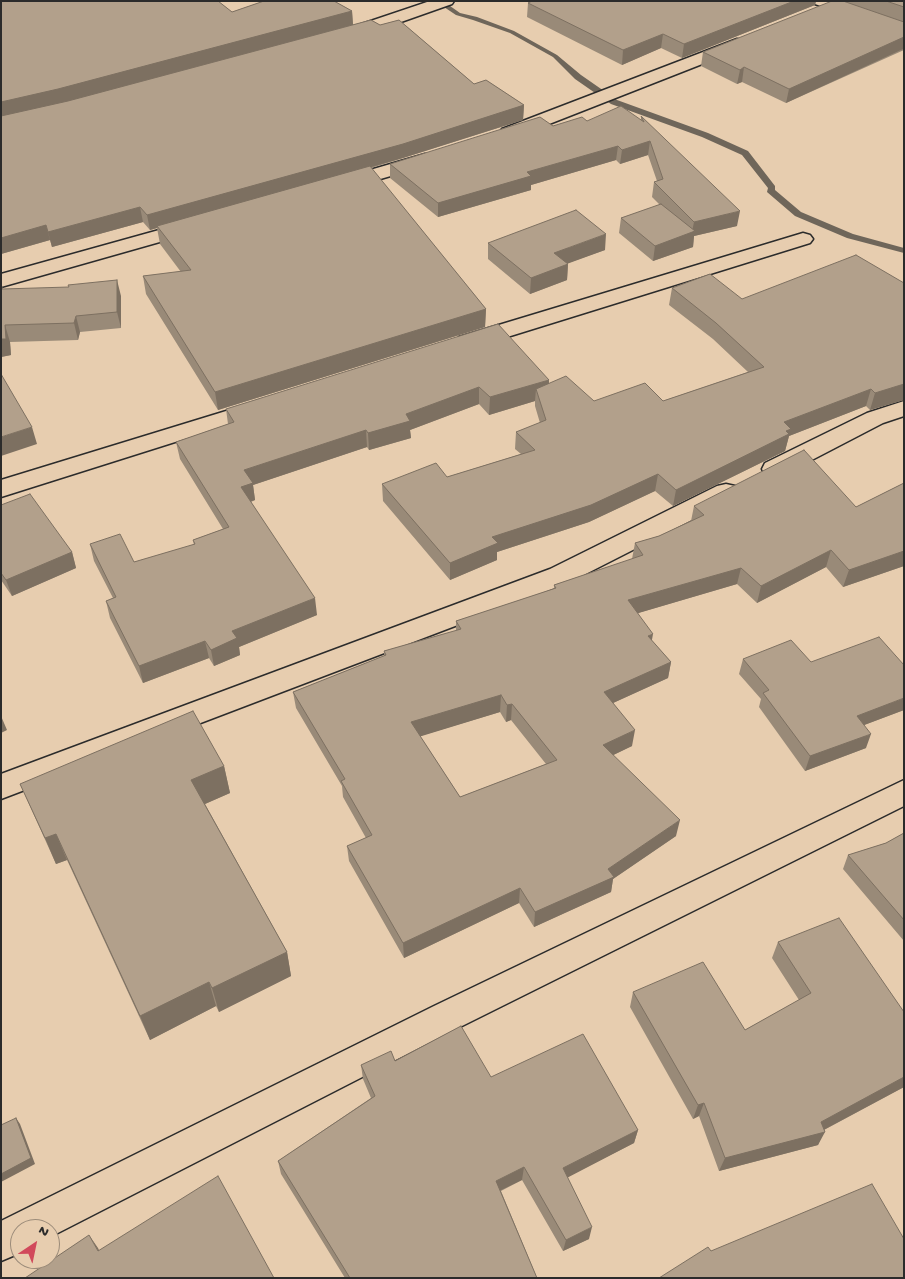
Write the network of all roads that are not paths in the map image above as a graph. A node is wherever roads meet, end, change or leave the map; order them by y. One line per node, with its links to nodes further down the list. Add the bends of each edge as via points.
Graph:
1 (446, 1): 5 (street)
2 (826, 5): 3 (street)
3 (904, 30)
4 (750, 38): 6 (street)
5 (330, 40)
6 (494, 138)
7 (439, 156): 8 (street)
8 (325, 189)
9 (210, 222): 11 (street)
10 (803, 239): 12 (street)
11 (1, 281)
12 (450, 347)
13 (283, 400): 15 (street)
14 (904, 408): 16 (street, via 875,418 559,576)
15 (1, 489)
16 (1, 787)
17 (904, 792): 18 (street, via 446,1016)
18 (46, 1219)

